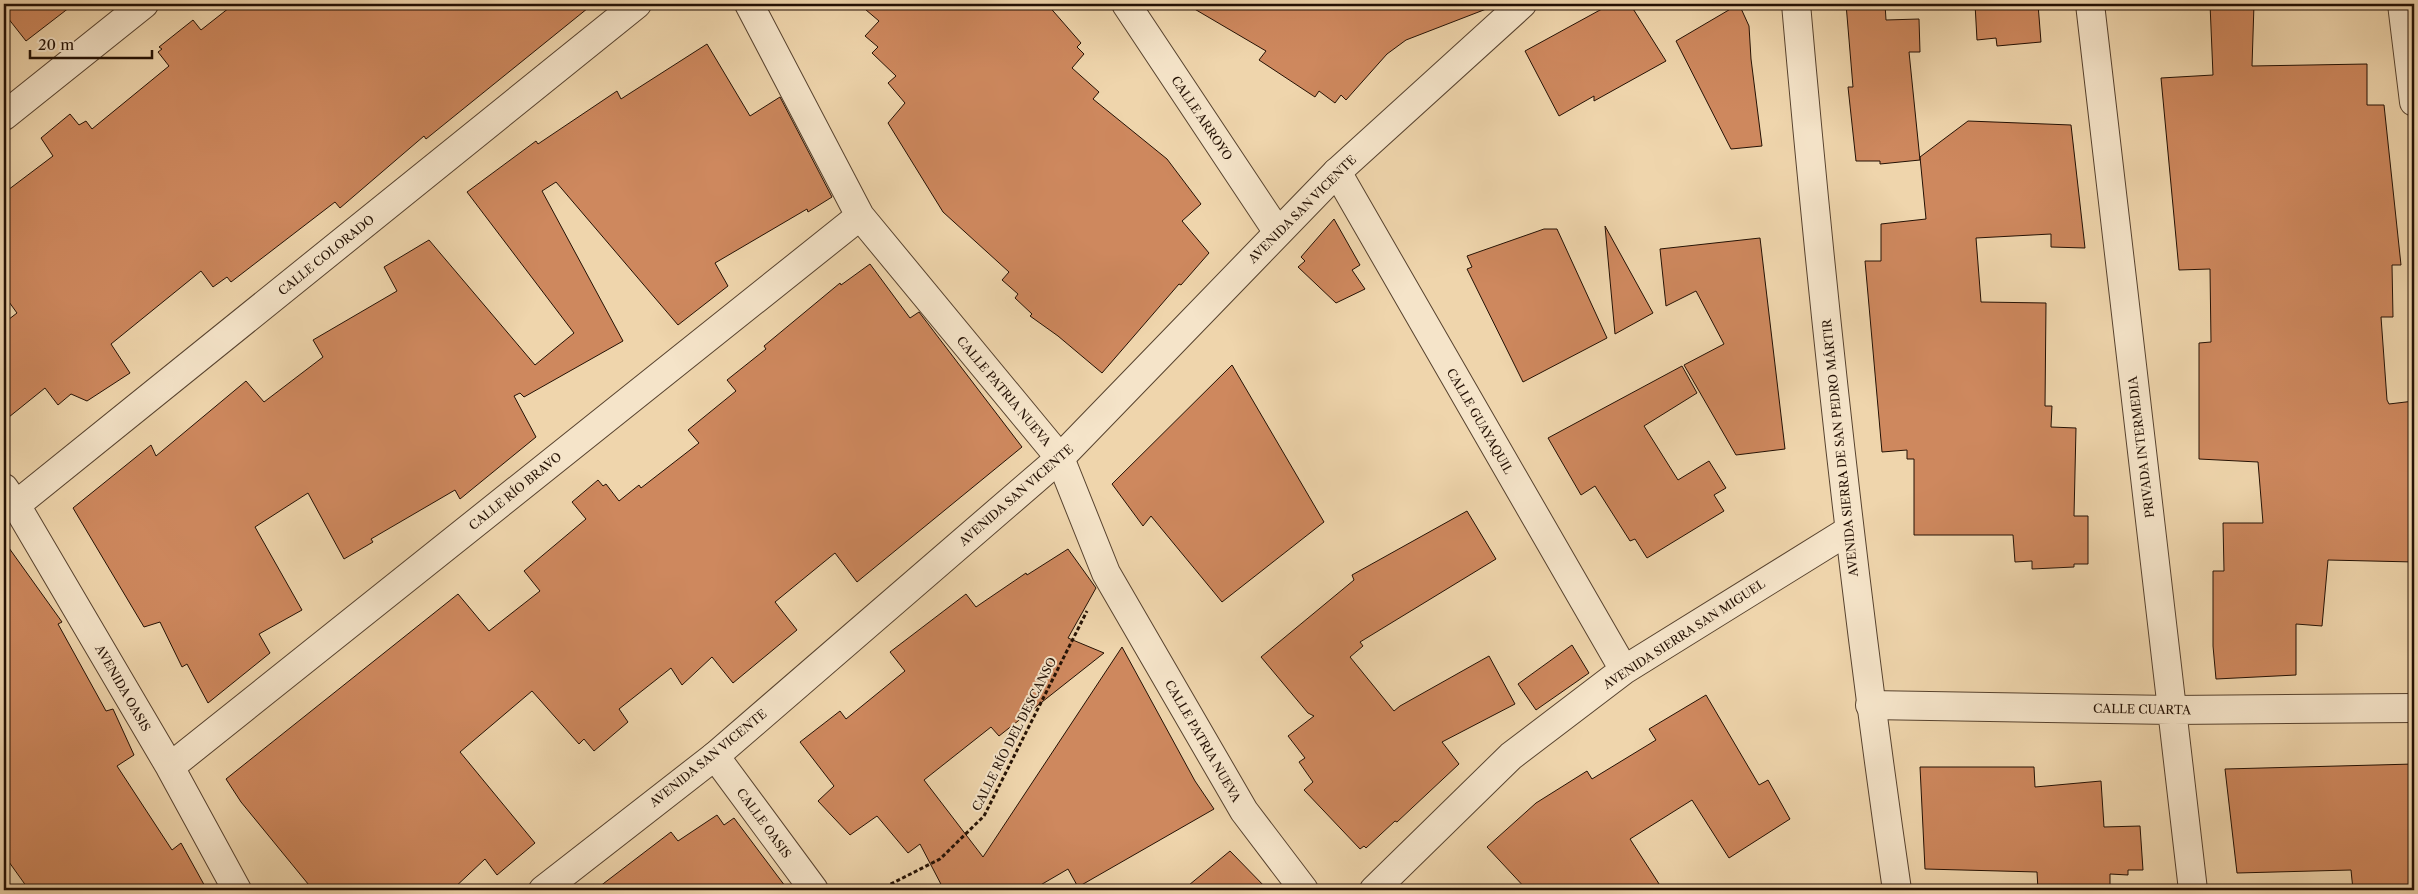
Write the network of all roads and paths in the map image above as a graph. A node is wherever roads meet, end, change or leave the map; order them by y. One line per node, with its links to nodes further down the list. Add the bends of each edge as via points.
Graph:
1 (144, 4): 10 (street)
2 (637, 4): 15 (street, CALLE COLORADO)
3 (749, 4): 12 (street, CALLE PATRIA NUEVA)
4 (1126, 4): 13 (street, CALLE ARROYO)
5 (1522, 4): 11 (street, AVENIDA SAN VICENTE)
6 (1796, 4): 16 (street, AVENIDA SIERRA DE SAN PEDRO MÁRTIR)
7 (2090, 4): 21 (street, PRIVADA INTERMEDIA)
8 (2402, 4): 9 (street)
9 (2414, 102)
10 (4, 116)
11 (1337, 172): 13 (street, AVENIDA SAN VICENTE); 18 (street, CALLE GUAYAQUIL)
12 (860, 216): 14 (street, CALLE PATRIA NUEVA); 23 (street, CALLE RÍO BRAVO)
13 (1277, 231): 14 (street, AVENIDA SAN VICENTE)
14 (1060, 458): 17 (street, CALLE PATRIA NUEVA); 22 (street, AVENIDA SAN VICENTE)
15 (10, 497): 23 (street, AVENIDA OASIS)
16 (1848, 530): 18 (street, AVENIDA SIERRA SAN MIGUEL); 19 (street, AVENIDA SIERRA DE SAN PEDRO MÁRTIR)
17 (1106, 573): 27 (path, CALLE RÍO DEL DESCANSO, via 984,816 940,859); 28 (street, CALLE PATRIA NUEVA, via 1244,811)
18 (1624, 670): 29 (street, AVENIDA SIERRA SAN MIGUEL, via 1511,756)
19 (1870, 705): 21 (street, CALLE CUARTA); 30 (street, AVENIDA SIERRA DE SAN PEDRO MÁRTIR)
20 (2414, 708): 21 (street, CALLE CUARTA)
21 (2172, 710): 31 (street, PRIVADA INTERMEDIA)
22 (714, 756): 25 (street, AVENIDA SAN VICENTE); 26 (street, CALLE OASIS)
23 (170, 767): 24 (street, AVENIDA OASIS)
24 (237, 890)
25 (544, 890)
26 (814, 890)
27 (879, 890)
28 (1304, 890)
29 (1374, 890)
30 (1897, 890)
31 (2193, 890)

